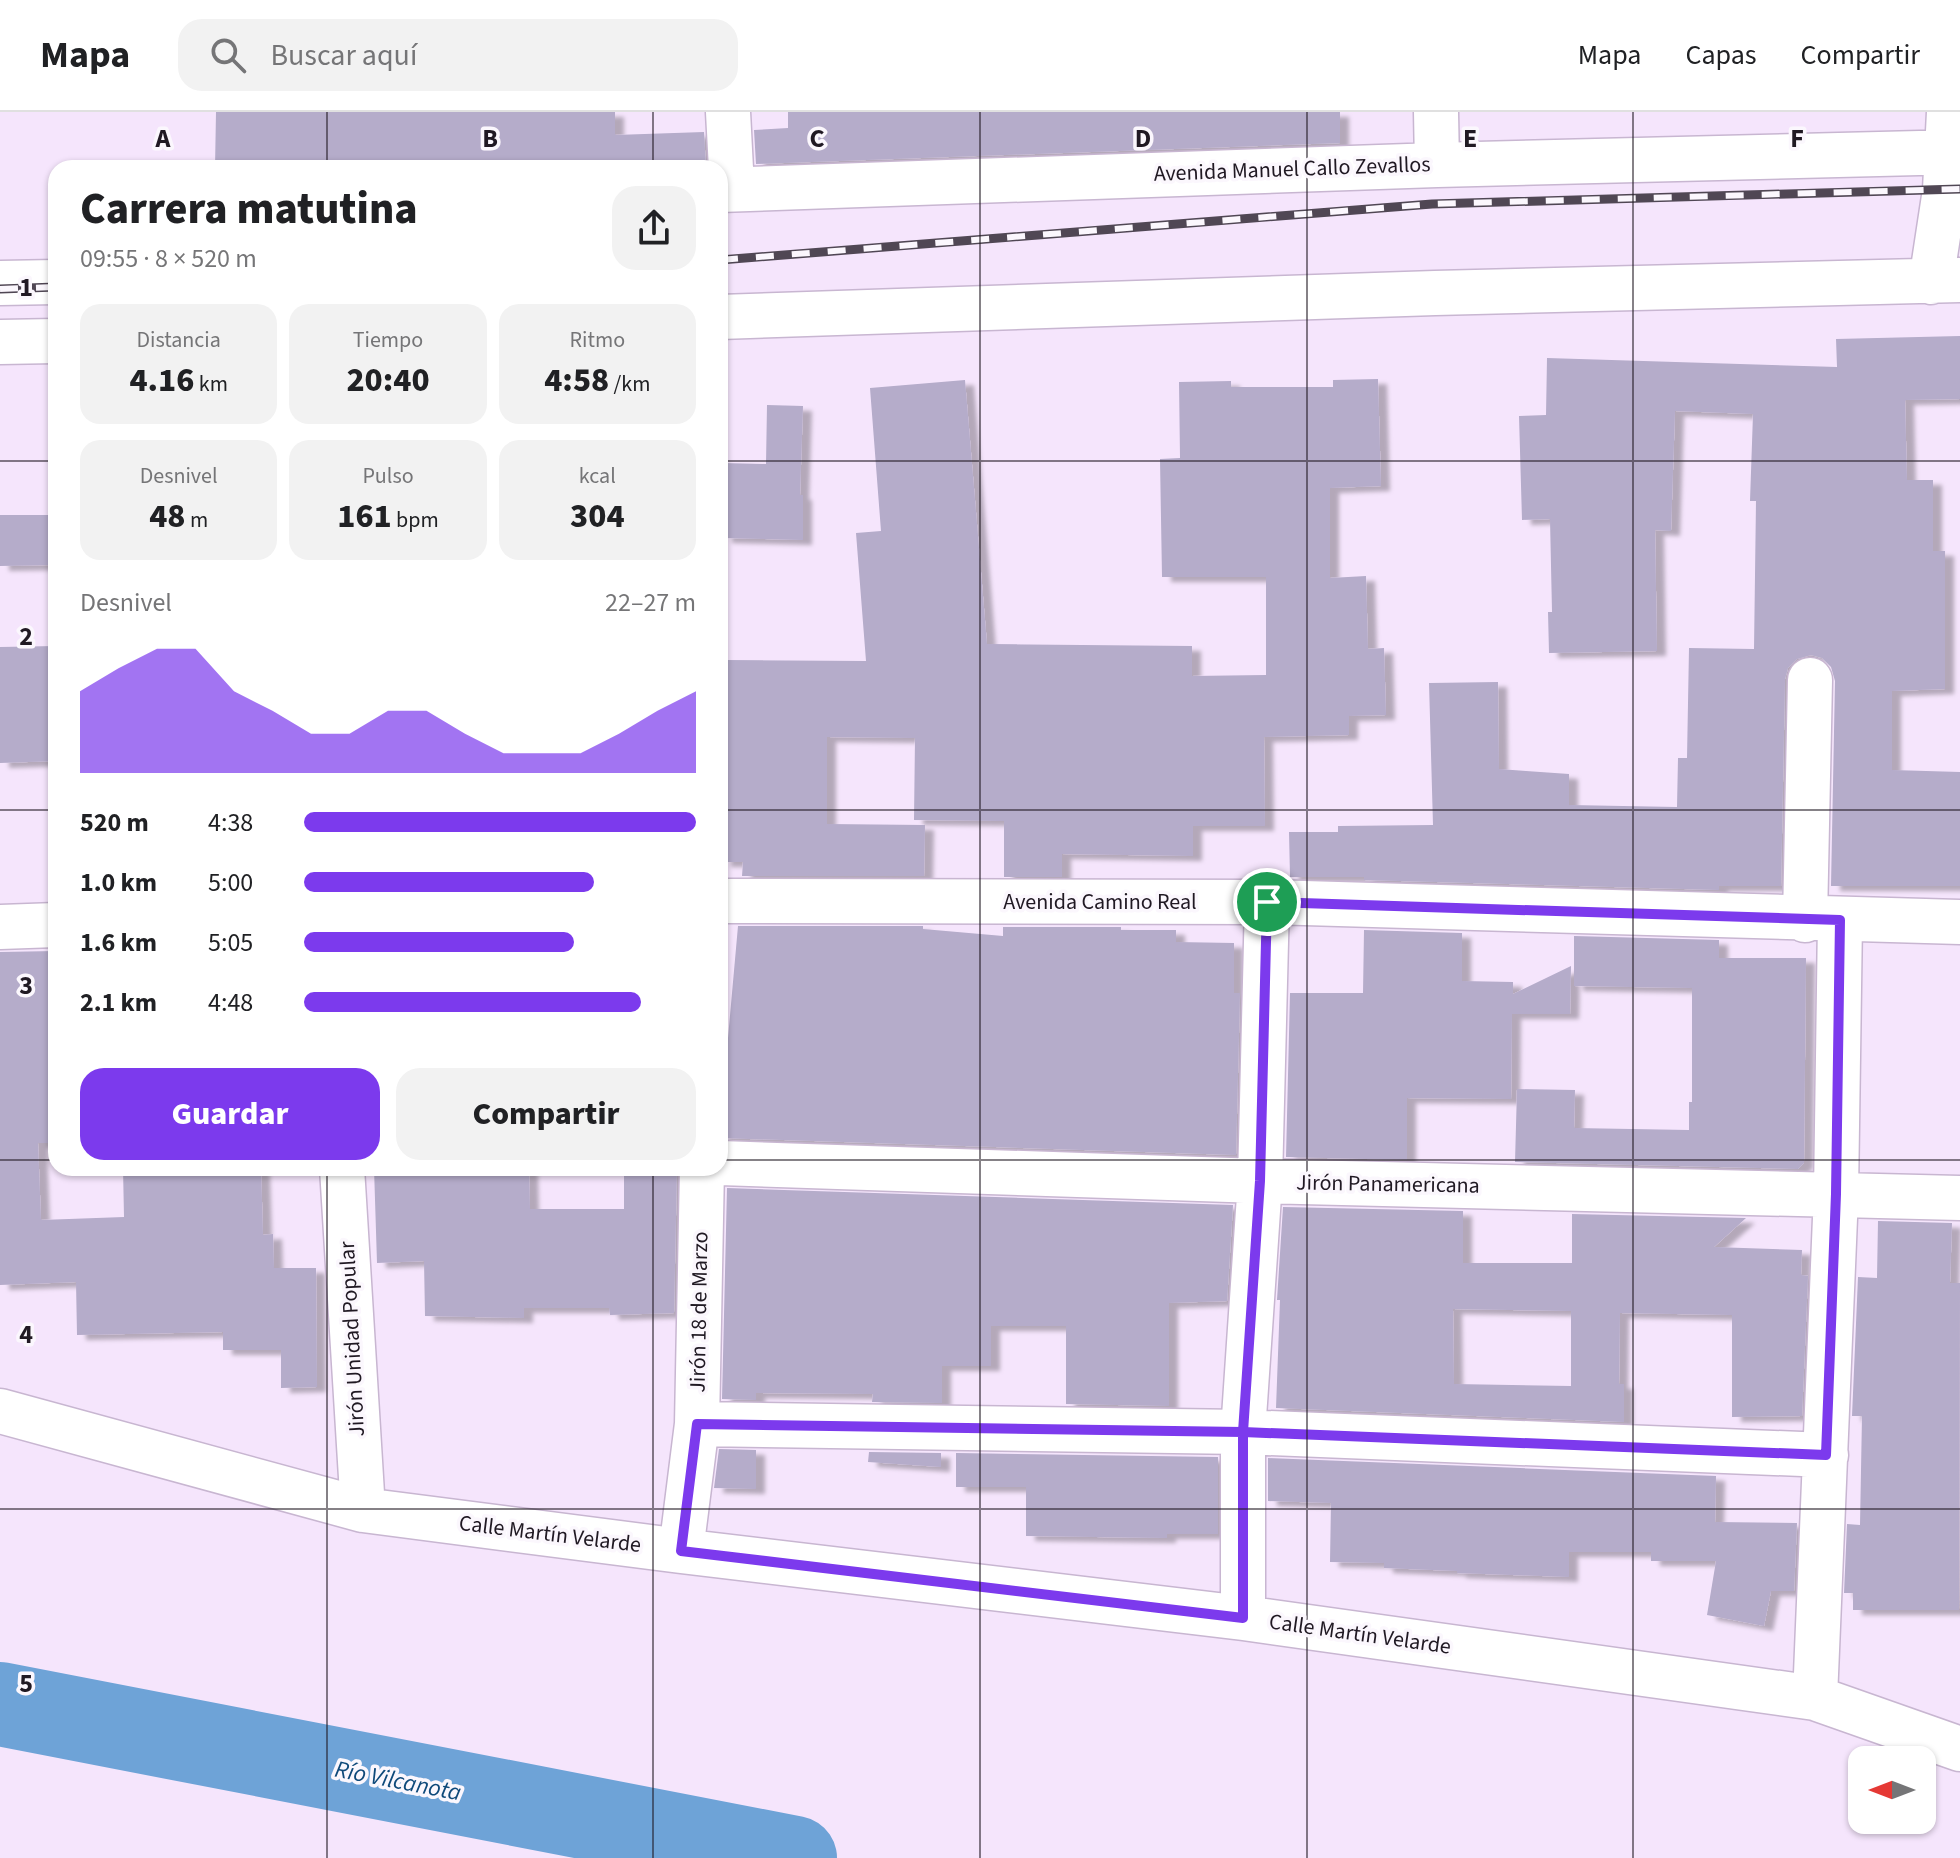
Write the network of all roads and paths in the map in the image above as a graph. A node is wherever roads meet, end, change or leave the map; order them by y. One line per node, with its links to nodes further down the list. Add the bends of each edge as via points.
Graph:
1 (728, 112): 4 (street)
2 (1436, 112): 5 (street)
3 (1952, 139): 5 (street, Avenida Manuel Callo Zevallos); 7 (street, via 1945,190)
4 (727, 160)
5 (1437, 165): 6 (street, Avenida Manuel Callo Zevallos)
6 (728, 189)
7 (1946, 281): 10 (street)
8 (48, 282): 9 (street)
9 (0, 283)
10 (728, 317)
11 (48, 341): 12 (street)
12 (0, 342)
13 (1810, 680): 16 (street)
14 (728, 901): 15 (street, Avenida Camino Real)
15 (1267, 902): 16 (street, Avenida Camino Real); 23 (street)
16 (1822, 920): 17 (street, Avenida Camino Real); 24 (street)
17 (1960, 922)
18 (48, 925): 19 (street)
19 (0, 927)
20 (728, 1163): 23 (street, Jirón Panamericana)
21 (342, 1176): 30 (street, Jirón Unidad Popular)
22 (702, 1176): 27 (street, Jirón 18 de Marzo)
23 (1260, 1181): 24 (street, Jirón Panamericana); 28 (street)
24 (1836, 1194): 25 (street, Jirón Panamericana); 29 (street)
25 (1960, 1198)
26 (0, 1411): 30 (street, Calle Martín Velarde)
27 (697, 1424): 28 (street); 31 (street, Jirón 18 de Marzo)
28 (1243, 1432): 29 (street); 32 (street)
29 (1826, 1455): 33 (street)
30 (363, 1510): 31 (street, Calle Martín Velarde)
31 (681, 1551): 32 (street, Calle Martín Velarde)
32 (1243, 1618): 33 (street, Calle Martín Velarde)
33 (1815, 1698): 34 (street, Calle Martín Velarde)
34 (1960, 1749)

